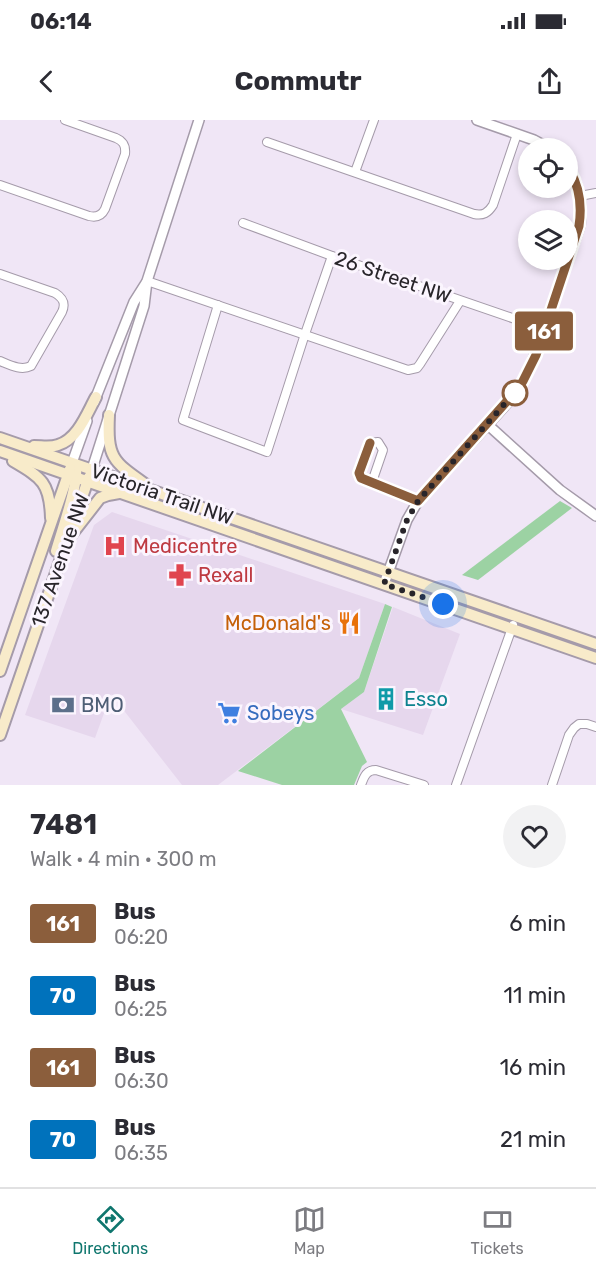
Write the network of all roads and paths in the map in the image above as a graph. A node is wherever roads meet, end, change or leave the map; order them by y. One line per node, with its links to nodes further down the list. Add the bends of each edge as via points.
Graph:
1 (65, 120): 9 (street, via 123,142 124,154 99,216)
2 (199, 120): 16 (street, 137 Avenue NW)
3 (374, 120): 8 (street)
4 (477, 120): 5 (street)
5 (517, 134): 6 (street); 8 (street, via 493,205 485,214 474,214)
6 (528, 138)
7 (267, 142): 8 (street)
8 (355, 172)
9 (0, 185)
10 (578, 189): 12 (street)
11 (596, 193): 12 (street)
12 (580, 196): 19 (street, via 579,226)
13 (243, 223): 14 (street, 26 Street NW)
14 (333, 256): 17 (street, 26 Street NW); 20 (street)
15 (0, 274): 21 (street, via 55,293 64,301 62,312 31,366 19,368)
16 (147, 281): 18 (street); 22 (street, 137 Avenue NW, via 134,302); 23 (street, 137 Avenue NW, via 144,306)
17 (460, 301): 19 (street, 26 Street NW); 20 (street, via 420,364 412,369 405,370)
18 (218, 304): 20 (street); 20 (street, via 183,420 267,452)
19 (544, 329): 24 (street, via 523,381)
20 (305, 334)
21 (0, 361)
22 (96, 397): 26 (main road, via 68,440 52,447); 28 (street, 137 Avenue NW)
23 (109, 415): 29 (street, 137 Avenue NW); 33 (main road, via 109,440 115,460)
24 (488, 424): 35 (street); 36 (street)
25 (0, 438): 26 (main road, Victoria Trail NW)
26 (21, 445): 28 (main road, Victoria Trail NW)
27 (0, 452): 30 (main road, Victoria Trail NW); 37 (main road, via 43,482 50,502)
28 (72, 463): 29 (main road, Victoria Trail NW); 30 (main road, via 77,472)
29 (92, 469): 31 (main road, 137 Avenue NW); 33 (main road, Victoria Trail NW)
30 (72, 476): 31 (main road, Victoria Trail NW); 37 (main road, 137 Avenue NW); 42 (main road)
31 (87, 481): 34 (main road, Victoria Trail NW); 38 (main road, 137 Avenue NW)
32 (372, 482): 32 (street, via 359,473 370,443 378,442 383,450); 35 (street)
33 (155, 491): 39 (main road, Victoria Trail NW)
34 (121, 493): 38 (main road, via 100,498); 40 (main road, Victoria Trail NW)
35 (418, 501): 39 (street)
36 (596, 516)
37 (51, 525): 46 (main road, 137 Avenue NW)
38 (65, 544): 42 (main road, 137 Avenue NW)
39 (388, 572): 40 (street); 41 (main road, Victoria Trail NW)
40 (384, 584): 43 (main road, Victoria Trail NW)
41 (516, 617): 43 (street); 44 (main road, Victoria Trail NW)
42 (38, 621): 48 (main road, 137 Avenue NW)
43 (512, 628): 45 (main road, Victoria Trail NW); 51 (street)
44 (596, 644)
45 (596, 658)
46 (0, 670)
47 (596, 728): 52 (street, via 587,724 574,728)
48 (0, 735)
49 (361, 785): 50 (street, via 370,771 379,770)
50 (424, 785)
51 (456, 785)
52 (552, 785)

